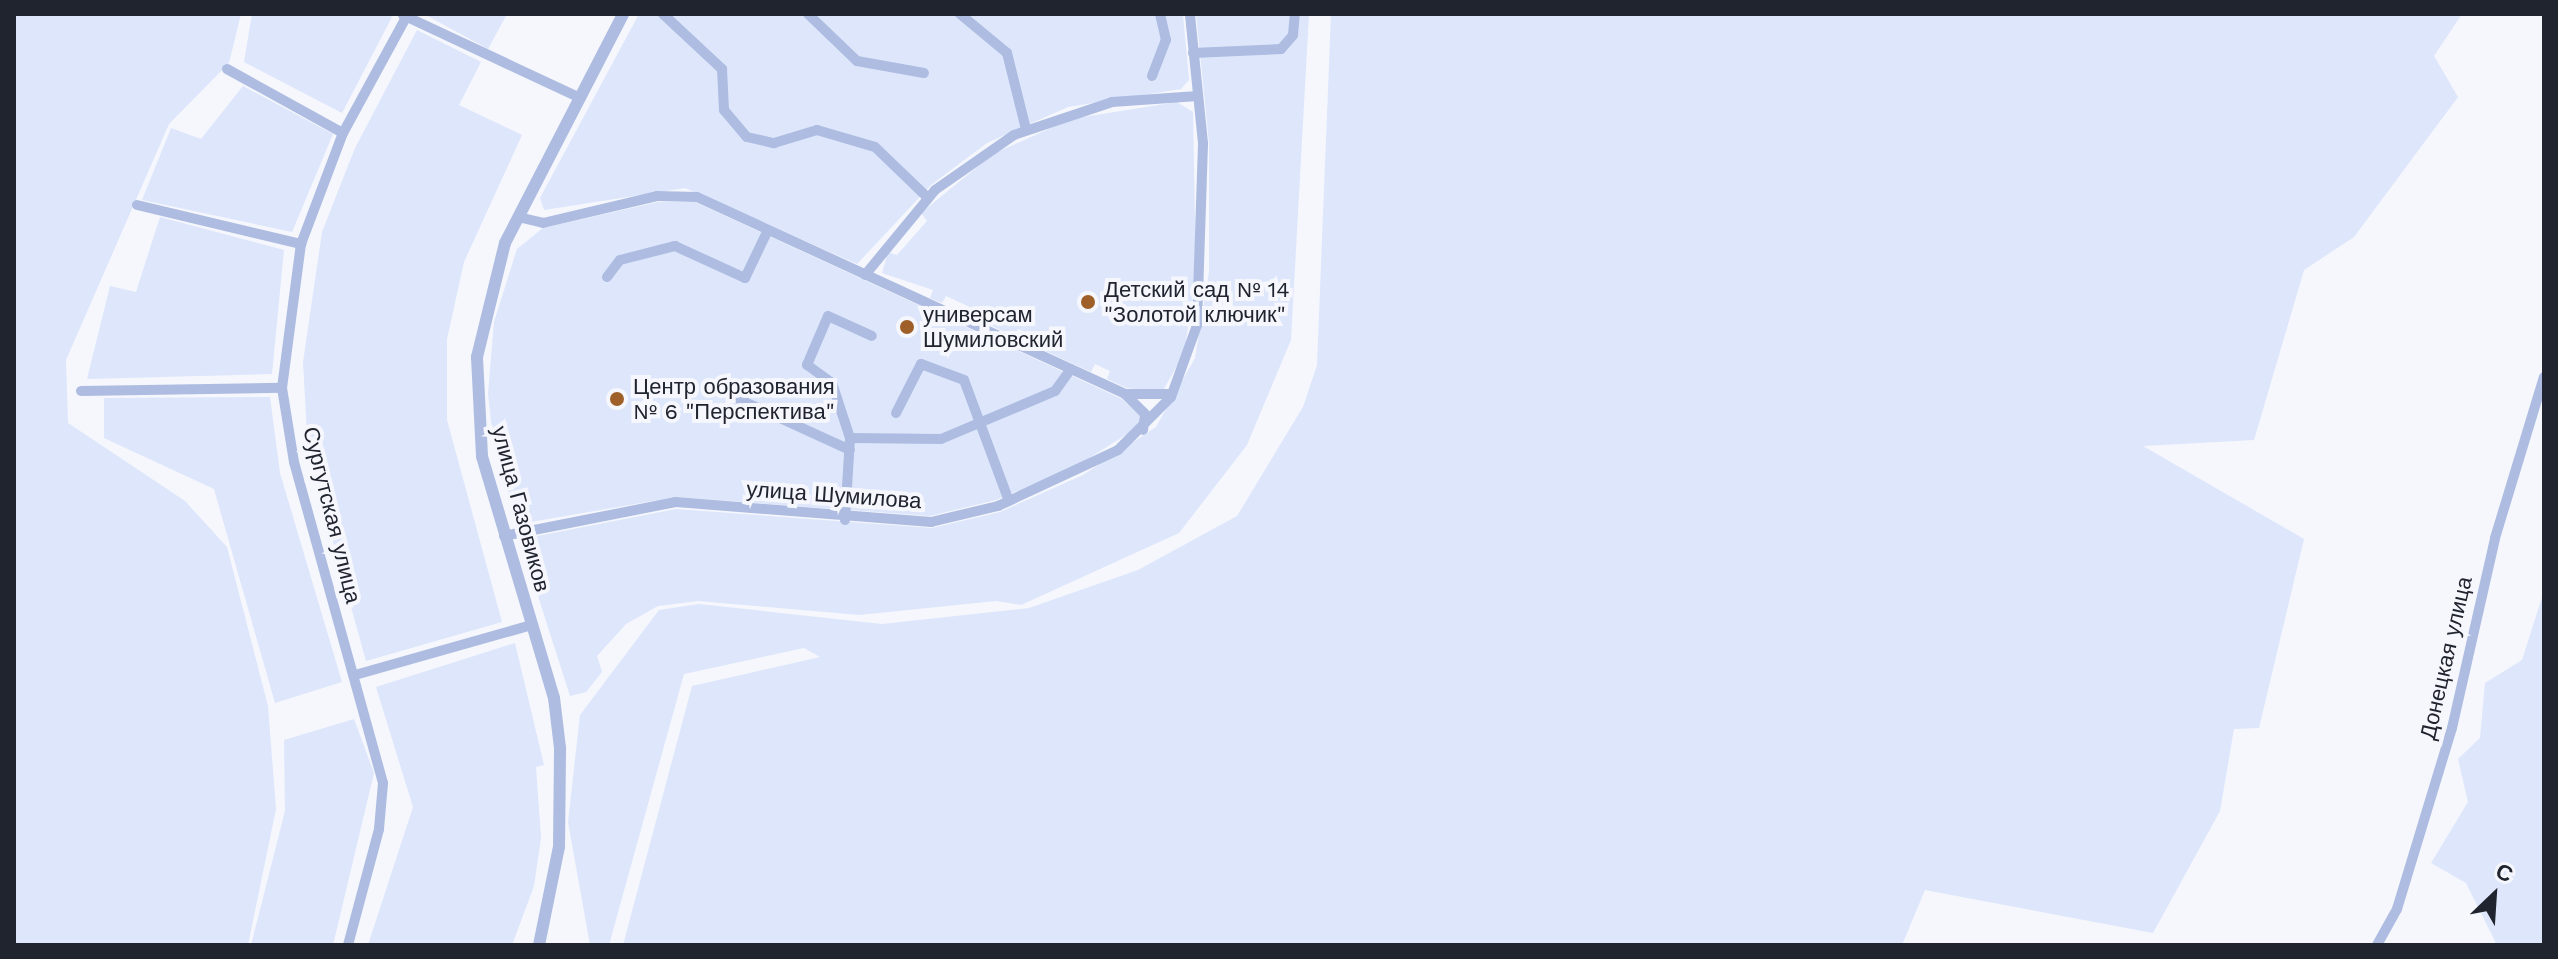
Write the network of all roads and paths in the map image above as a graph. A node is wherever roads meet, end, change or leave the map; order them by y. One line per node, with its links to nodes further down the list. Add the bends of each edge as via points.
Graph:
1 (623, 14): 13 (street, улица Газовиков)
2 (663, 14): 17 (street, via 722,69 724,110 747,137 774,143 817,130 875,147)
3 (808, 14): 11 (street, via 857,61)
4 (960, 14): 15 (street, via 1007,53)
5 (1160, 14): 12 (street, via 1166,40)
6 (1190, 14): 9 (street, улица Шумилова)
7 (1295, 14): 9 (street, via 1293,35 1281,49)
8 (406, 15): 13 (street); 16 (street, Сургутская улица)
9 (1193, 53): 14 (street, улица Шумилова)
10 (227, 69): 16 (street)
11 (924, 73)
12 (1152, 76)
13 (576, 96): 19 (street, улица Газовиков)
14 (1198, 96): 15 (street, via 1112,102); 27 (street, улица Шумилова, via 1203,272 1190,356)
15 (1026, 129): 17 (street)
16 (343, 133): 21 (street, Сургутская улица)
17 (927, 197): 22 (street)
18 (137, 205): 21 (street)
19 (518, 217): 20 (street, via 543,223 685,194); 42 (street, улица Газовиков, via 488,291 475,376 482,456)
20 (768, 230): 22 (street); 23 (street, via 745,278 675,246 620,260)
21 (301, 244): 28 (street, Сургутская улица)
22 (865, 275): 25 (street)
23 (607, 277)
24 (872, 336): 38 (street, via 828,316 807,365 832,383)
25 (1071, 369): 30 (street); 36 (street, via 1055,391)
26 (2544, 377): 47 (street, Донецкая улица, via 2495,538 2452,728 2397,909)
27 (1176, 387): 32 (street); 34 (street, улица Шумилова)
28 (282, 388): 29 (street); 44 (street, Сургутская улица, via 294,462)
29 (81, 391)
30 (1125, 394): 32 (street); 33 (street)
31 (736, 398): 39 (street)
32 (1150, 399): 34 (street)
33 (1144, 411): 34 (street); 37 (street)
34 (1161, 412): 37 (street, улица Шумилова)
35 (896, 413): 36 (street, via 915,370 926,363 964,380)
36 (982, 425): 38 (street, via 926,441); 40 (street)
37 (1143, 430): 40 (street, улица Шумилова, via 1081,470)
38 (850, 438): 39 (street)
39 (850, 450): 41 (street)
40 (1009, 501): 41 (street, улица Шумилова, via 931,522)
41 (845, 520): 42 (street, улица Шумилова, via 676,502)
42 (504, 536): 43 (street, улица Газовиков)
43 (532, 625): 44 (street); 46 (street, улица Газовиков, via 554,698 562,772 556,872)
44 (355, 675): 45 (street, Сургутская улица, via 380,762 383,806)
45 (348, 945)
46 (539, 945)
47 (2377, 945)

